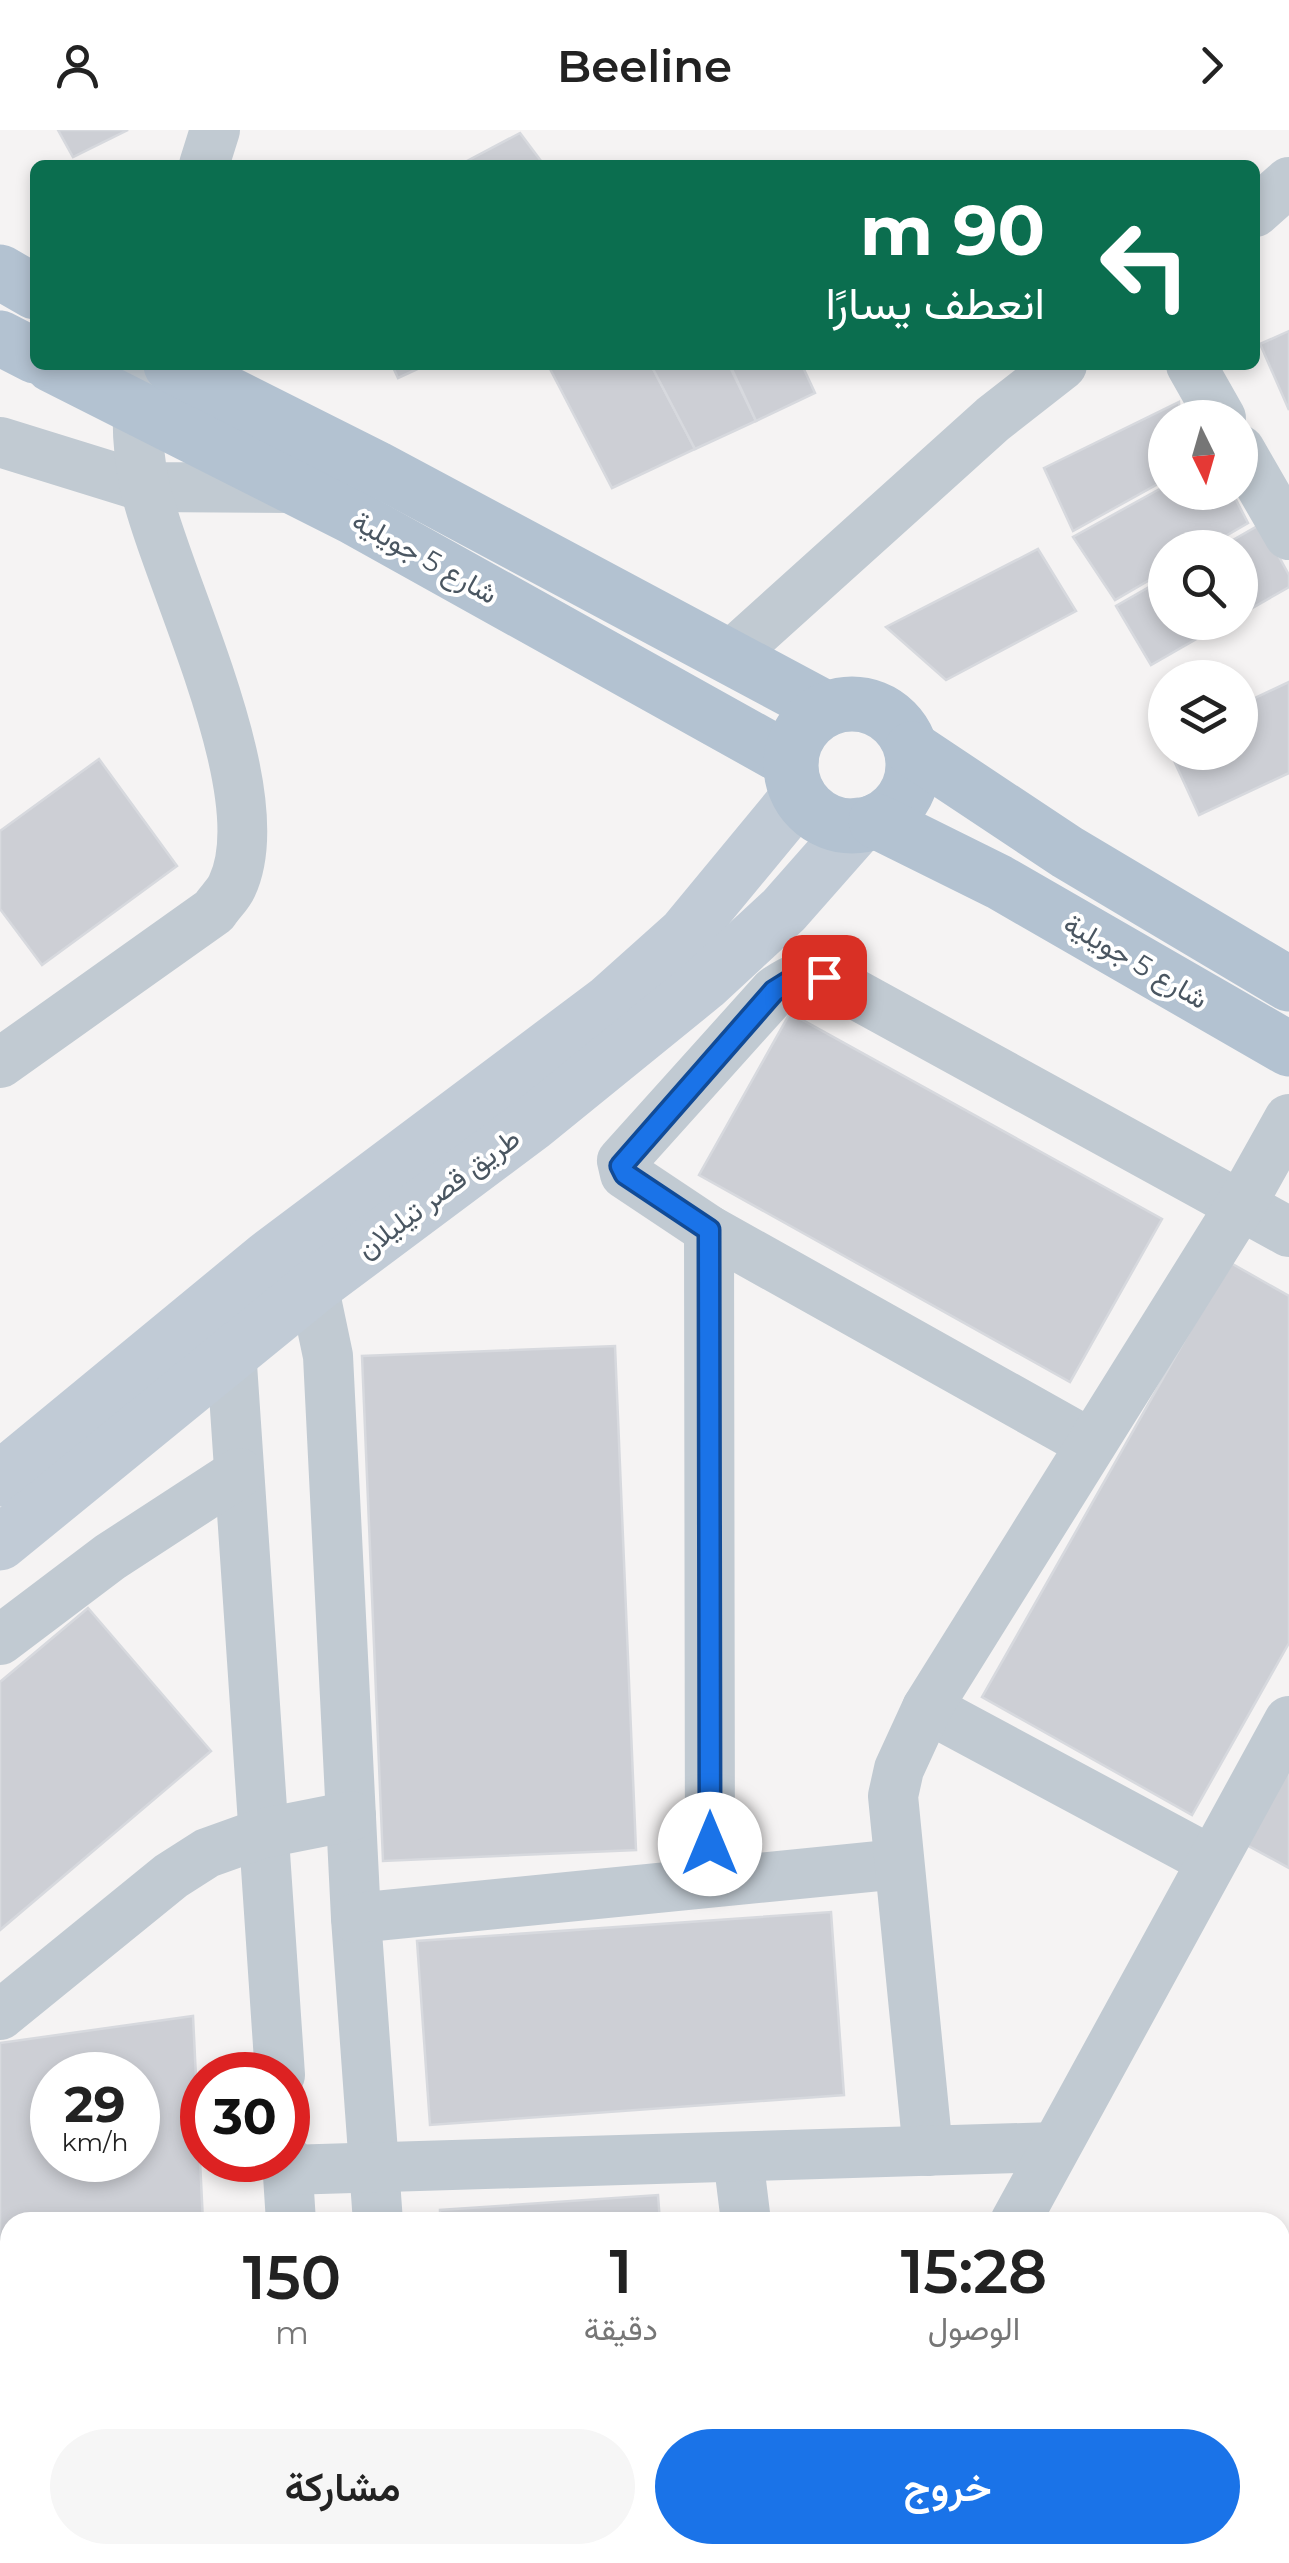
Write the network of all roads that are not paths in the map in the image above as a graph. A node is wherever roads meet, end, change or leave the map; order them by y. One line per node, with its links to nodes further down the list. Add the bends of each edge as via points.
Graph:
1 (216, 130): 2 (street)
2 (206, 160)
3 (1289, 182): 4 (street)
4 (1260, 208)
5 (0, 272): 6 (main road)
6 (30, 289)
7 (0, 338): 8 (main road)
8 (30, 353)
9 (72, 370): 13 (main road, شارع 5 جويلية)
10 (181, 370): 20 (main road, شارع 5 جويلية)
11 (1056, 370): 20 (street)
12 (1194, 370): 14 (street)
13 (139, 387): 17 (street); 18 (main road, شارع 5 جويلية)
14 (1211, 400)
15 (0, 442): 17 (street)
16 (1258, 481): 19 (street)
17 (146, 487): 18 (street); 27 (street, via 239,797 242,834 232,888 214,911)
18 (294, 488): 23 (main road, شارع 5 جويلية)
19 (1289, 535)
20 (730, 656): 21 (main road, شارع 5 جويلية)
21 (827, 709): 22 (main road, via 876,708 892,718); 23 (main road, via 795,742)
22 (912, 749): 24 (main road, via 902,800); 25 (main road, شارع 5 جويلية, via 1067,852)
23 (795, 779): 24 (main road, via 825,820); 32 (main road, طريق قصر تيليلان, via 686,934)
24 (868, 823): 26 (main road, شارع 5 جويلية, via 999,882); 32 (main road, طريق قصر تيليلان, via 704,984 533,1123)
25 (1289, 984)
26 (1289, 1049)
27 (0, 1063)
28 (1289, 1118): 29 (street)
29 (1242, 1203): 30 (street, via 824,977 798,976 774,991 622,1161 625,1174); 31 (street); 35 (street)
30 (709, 1230): 35 (street); 46 (street)
31 (1289, 1232)
32 (309, 1259): 33 (main road, طريق قصر تيليلان); 34 (main road, طريق قصر تيليلان); 42 (street, via 328,1356)
33 (224, 1296): 34 (street); 37 (main road, طريق قصر تيليلان)
34 (234, 1354): 36 (street); 38 (main road, طريق قصر تيليلان)
35 (1092, 1444): 40 (street)
36 (239, 1473): 39 (street, via 110,1556); 43 (street)
37 (0, 1479)
38 (0, 1542)
39 (0, 1640)
40 (927, 1708): 44 (street); 45 (street, via 894,1796)
41 (1289, 1721): 44 (street)
42 (351, 1816): 43 (street); 47 (street)
43 (260, 1834): 48 (street, via 207,1853 171,1876); 49 (street)
44 (1210, 1860): 50 (street)
45 (899, 1864): 46 (street); 51 (street)
46 (710, 1882): 47 (street)
47 (356, 1918): 54 (street)
48 (0, 2015)
49 (278, 2052)
50 (1055, 2147): 51 (street); 59 (street)
51 (928, 2150): 52 (street)
52 (738, 2157): 54 (street); 58 (street)
53 (310, 2166): 54 (street)
54 (374, 2167): 57 (street)
55 (288, 2182): 56 (street)
56 (290, 2212)
57 (377, 2212)
58 (745, 2212)
59 (1020, 2212)

